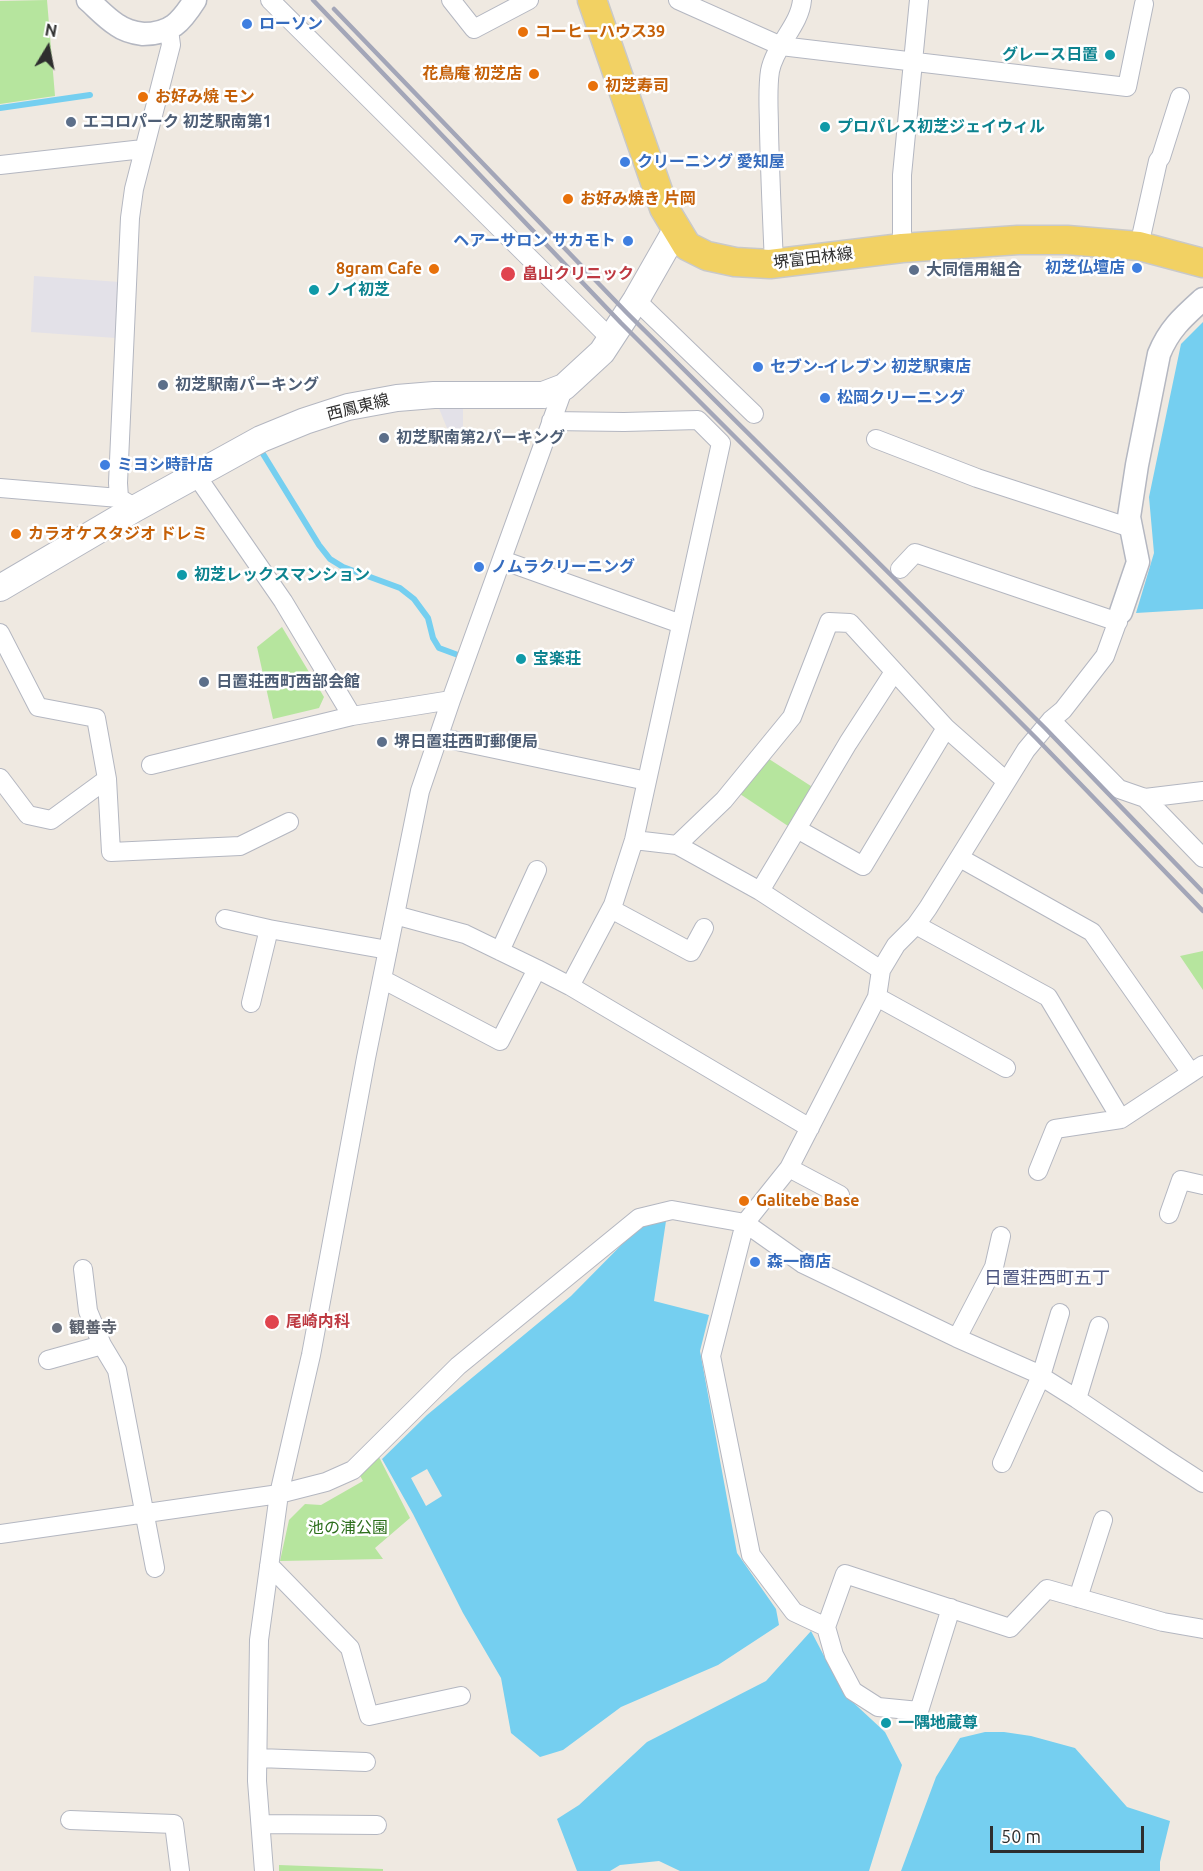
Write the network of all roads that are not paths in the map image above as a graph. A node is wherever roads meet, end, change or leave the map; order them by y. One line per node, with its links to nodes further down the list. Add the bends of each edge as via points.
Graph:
1 (88, 0): 11 (street, via 117,26 137,33)
2 (195, 0): 11 (street)
3 (270, 0): 24 (street)
4 (451, 0): 5 (street, via 474,29)
5 (529, 0)
6 (592, 0): 17 (main road, 堺富田林線, via 651,173)
7 (678, 0): 12 (street)
8 (802, 0): 12 (street)
9 (919, 0): 13 (street)
10 (1144, 4): 13 (street, via 1127,87)
11 (169, 30): 15 (street, via 171,45)
12 (781, 46): 13 (street); 20 (street, via 771,69 769,94)
13 (913, 62): 19 (street, via 902,175)
14 (1180, 97): 18 (street, via 1158,161)
15 (143, 149): 16 (street); 31 (street, via 130,218 123,365)
16 (0, 165)
17 (676, 230): 20 (main road, 堺富田林線, via 687,246 707,256 735,262); 23 (main road, 西鳳東線)
18 (1139, 246): 19 (main road, 堺富田林線, via 1018,240); 21 (main road, 堺富田林線)
19 (903, 248): 20 (main road, 堺富田林線)
20 (774, 263)
21 (1203, 263)
22 (1203, 299): 32 (street, via 1176,323 1159,354 1137,465 1129,517)
23 (636, 300): 24 (main road, 西鳳東線); 26 (street)
24 (610, 339): 25 (main road, 西鳳東線, via 602,352)
25 (564, 387): 27 (street); 29 (main road, 西鳳東線, via 543,395 434,395 348,407 261,439)
26 (754, 414)
27 (551, 421): 33 (street); 37 (street, via 698,420 721,443)
28 (876, 439): 32 (street, via 977,478)
29 (196, 475): 31 (main road, 西鳳東線); 41 (street, via 283,602)
30 (0, 488): 31 (street)
31 (127, 503): 35 (main road, 西鳳東線)
32 (1131, 528): 36 (street, via 1138,561)
33 (502, 560): 37 (street); 40 (street)
34 (900, 569): 36 (street, via 915,553)
35 (0, 588)
36 (1120, 617): 42 (street, via 1105,656)
37 (681, 624): 47 (street)
38 (0, 633): 46 (street, via 38,707 96,718)
39 (894, 672): 43 (street); 53 (street); 55 (street, via 850,623 829,622 792,717 724,800)
40 (450, 700): 41 (street); 44 (street)
41 (352, 716): 45 (street)
42 (1051, 720): 49 (street); 51 (street, via 1119,789)
43 (946, 728): 49 (street); 53 (street, via 863,866)
44 (438, 737): 47 (street); 61 (street, via 420,791)
45 (151, 765)
46 (107, 778): 48 (street, via 51,820 28,815); 52 (street, via 111,852 240,846)
47 (647, 781): 54 (street)
48 (1, 782)
49 (1006, 782): 56 (street)
50 (1203, 791): 51 (street)
51 (1145, 798): 57 (street)
52 (289, 822)
53 (797, 830): 59 (street)
54 (633, 840): 55 (street); 60 (street)
55 (677, 845): 59 (street)
56 (960, 858): 63 (street); 75 (street, via 1092,932)
57 (1203, 858)
58 (537, 870): 67 (street)
59 (760, 891): 69 (street)
60 (611, 909): 64 (street, via 691,952); 71 (street)
61 (395, 915): 66 (street); 67 (street, via 465,934)
62 (225, 919): 65 (street)
63 (916, 925): 69 (street, via 896,945); 76 (street, via 1048,997)
64 (704, 928)
65 (269, 929): 66 (street); 73 (street)
66 (388, 950): 70 (street)
67 (500, 951): 68 (street)
68 (537, 969): 70 (street, via 500,1041); 71 (street)
69 (881, 970): 72 (street)
70 (382, 979): 95 (street, via 311,1355)
71 (570, 986): 77 (street)
72 (877, 997): 74 (street); 77 (street)
73 (251, 1003)
74 (1006, 1068)
75 (1197, 1069): 76 (street)
76 (1121, 1119): 79 (street, via 1055,1129)
77 (810, 1128): 78 (street)
78 (789, 1167): 81 (street); 83 (street)
79 (1038, 1171)
80 (1203, 1185): 82 (street, via 1182,1180)
81 (840, 1194)
82 (1169, 1214)
83 (745, 1223): 88 (street, via 803,1264); 95 (street, via 672,1210 639,1218 458,1366 353,1470 326,1482); 103 (street, via 711,1356 751,1555 794,1612)
84 (1001, 1236): 88 (street, via 994,1267)
85 (83, 1269): 89 (street, via 88,1311)
86 (1060, 1313): 91 (street)
87 (1099, 1326): 92 (street)
88 (957, 1338): 91 (street)
89 (102, 1345): 90 (street); 96 (street, via 117,1370)
90 (48, 1360)
91 (1041, 1376): 92 (street); 93 (street)
92 (1077, 1399): 94 (street)
93 (1002, 1463)
94 (1203, 1483)
95 (279, 1494): 96 (street); 99 (street)
96 (144, 1514): 98 (street); 100 (street)
97 (1102, 1520): 101 (street)
98 (0, 1534)
99 (269, 1565): 105 (street, via 350,1648 369,1716); 106 (street, via 259,1640)
100 (155, 1568)
101 (1078, 1598): 102 (street, via 1047,1589 1010,1628); 104 (street)
102 (951, 1608): 103 (street, via 845,1574); 103 (street, via 919,1711 878,1707 853,1691 834,1655)
103 (826, 1627)
104 (1203, 1629)
105 (461, 1696)
106 (258, 1758): 107 (street); 109 (street)
107 (366, 1762)
108 (70, 1820): 111 (street, via 174,1824)
109 (261, 1824): 110 (street); 112 (street)
110 (377, 1825)
111 (180, 1871)
112 (264, 1871)

